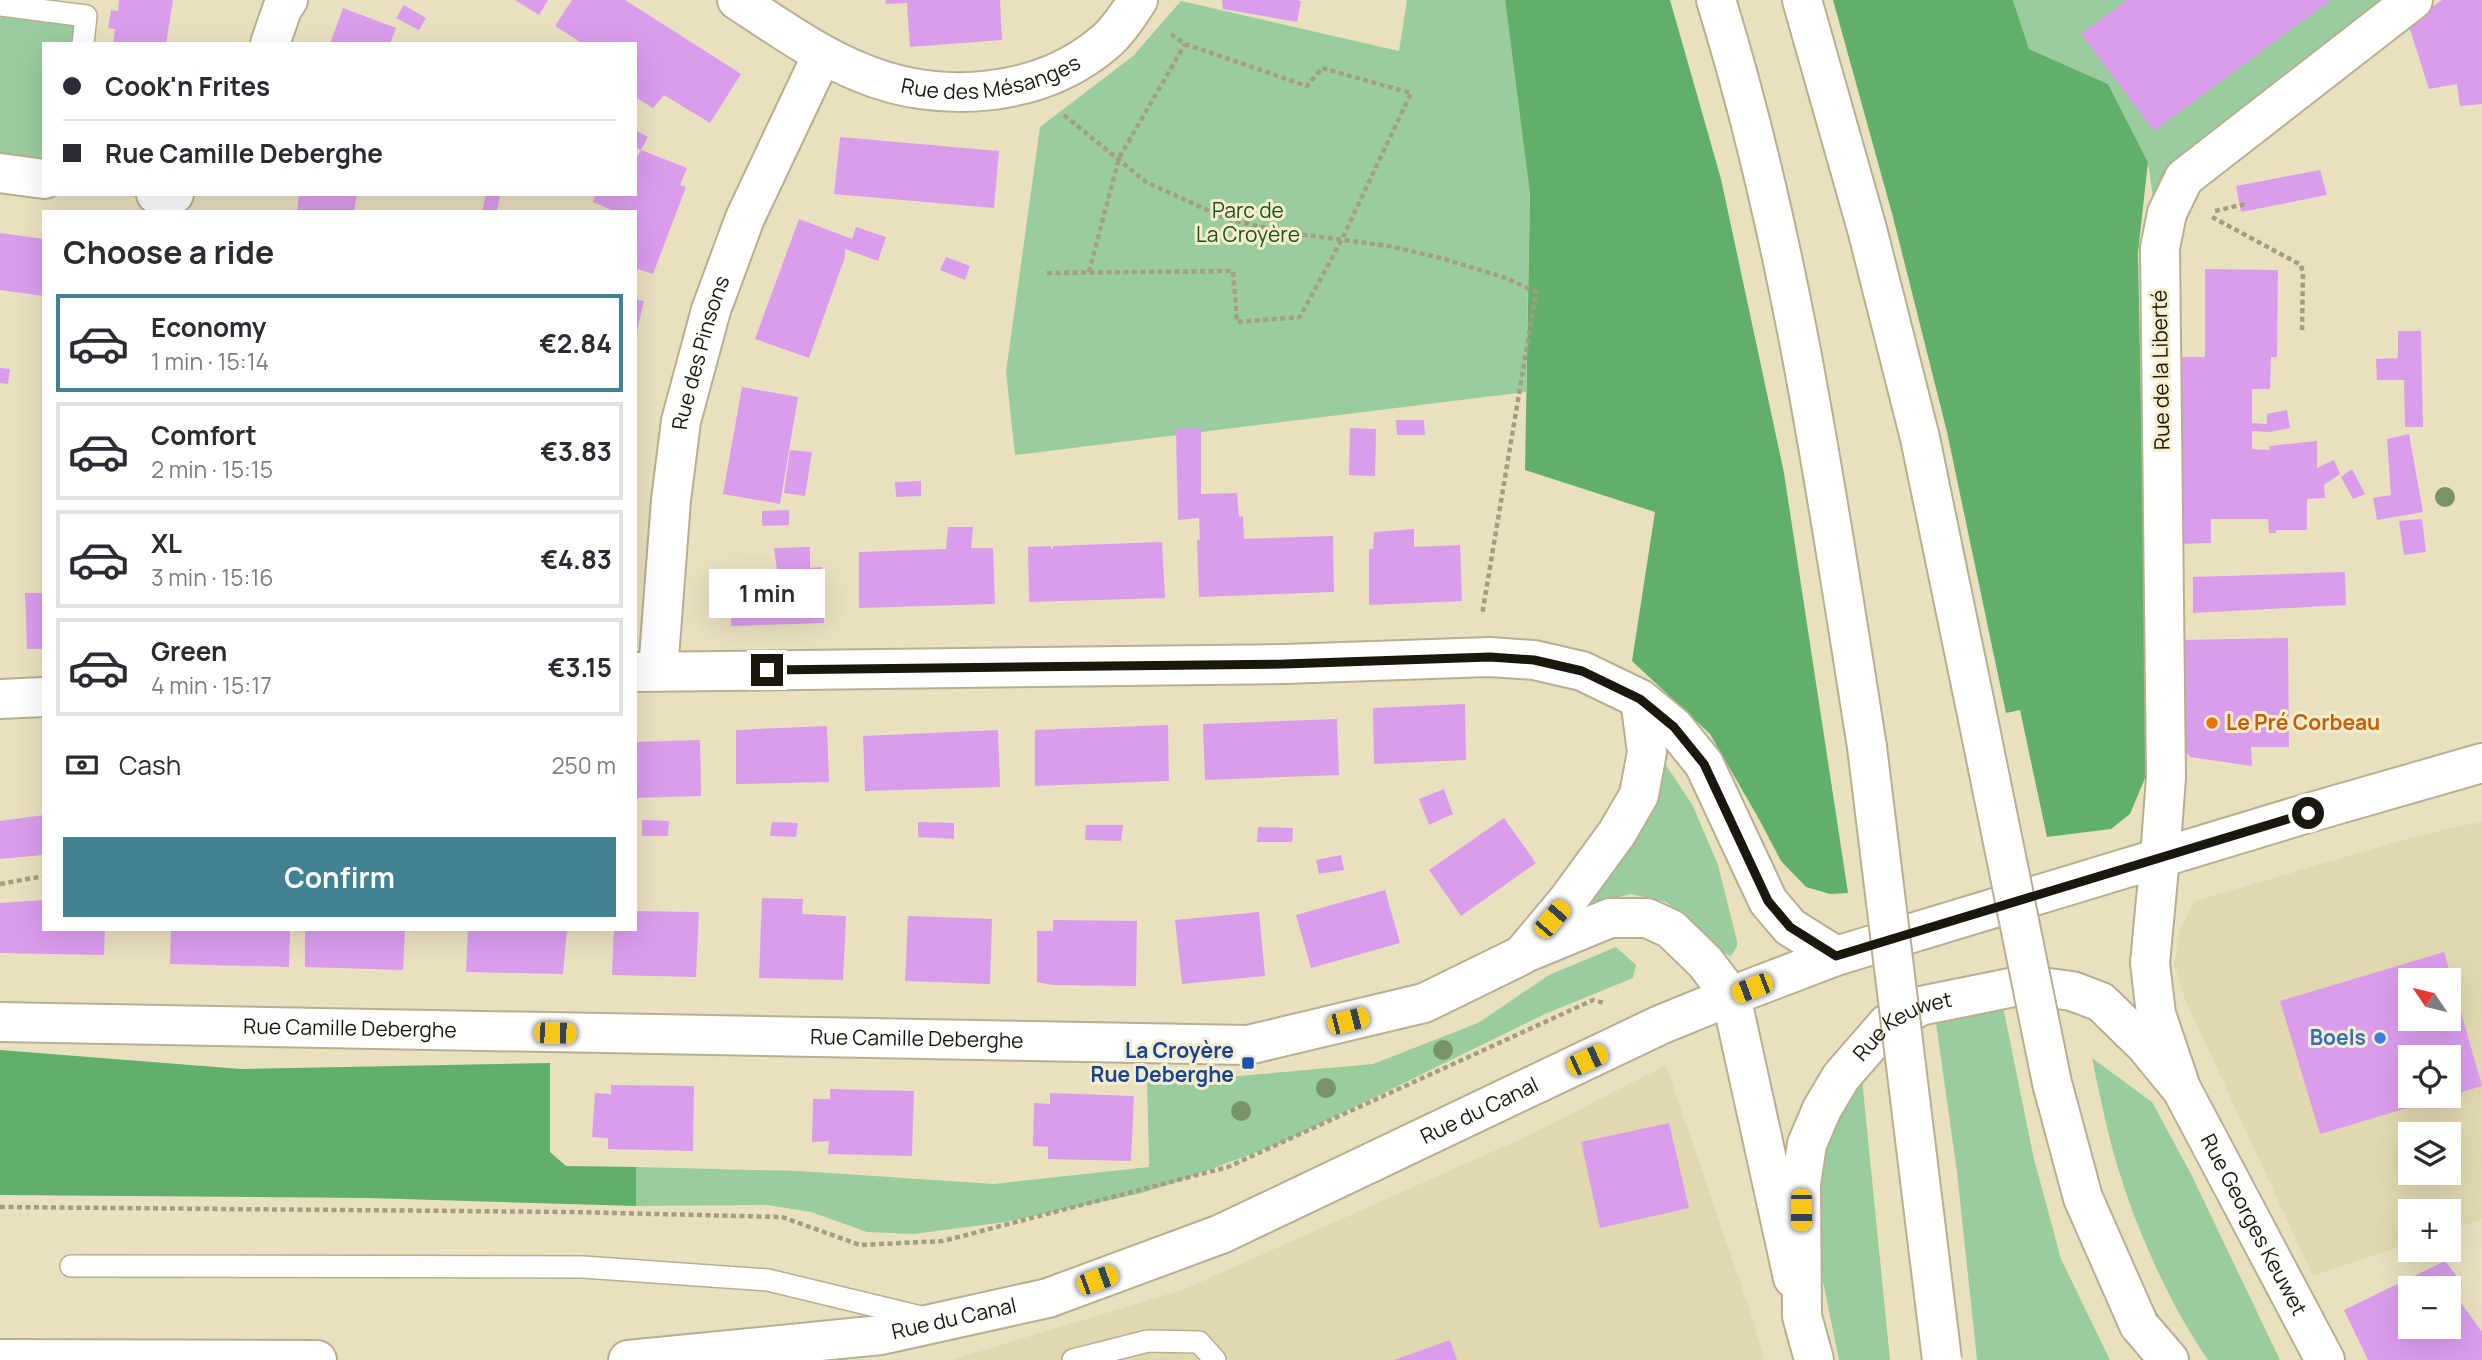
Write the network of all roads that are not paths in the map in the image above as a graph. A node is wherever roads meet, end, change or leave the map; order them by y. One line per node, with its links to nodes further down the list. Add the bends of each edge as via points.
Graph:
1 (288, 0): 9 (main road)
2 (737, 0): 10 (main road, Rue des Mésanges)
3 (1716, 0): 36 (main road, bridge, via 1781,251 1822,459 1867,747)
4 (1802, 0): 27 (main road, bridge, via 1920,438 2052,1083 2083,1198)
5 (2413, 0): 18 (main road, Rue de la Liberté, via 2183,178 2167,213 2160,248 2166,778)
6 (1136, 4): 10 (main road, Rue des Mésanges, via 1106,41 1072,64 1024,84 970,93 897,84)
7 (0, 5): 8 (lane, via 86,16)
8 (83, 42)
9 (271, 42)
10 (822, 55): 13 (main road, Rue des Pinsons, via 745,218 711,310 681,421)
11 (0, 173): 12 (main road)
12 (42, 179)
13 (647, 672): 16 (main road, via 1490,657 1534,660 1582,671)
14 (42, 697): 15 (main road)
15 (0, 699)
16 (1640, 699): 19 (main road, Rue Camille Deberghe, via 1647,752 1639,795 1568,901); 20 (main road, via 1674,727 1704,764 1768,901 1790,927)
17 (2482, 763): 18 (main road, Rue du Canal)
18 (2160, 857): 20 (main road, Rue du Canal); 23 (main road, Rue de la Liberté, via 2150,963 2156,1014)
19 (1521, 955): 21 (main road, via 1610,918 1647,918 1671,929); 22 (main road, Rue Camille Deberghe, via 1424,1003 1248,1045)
20 (1836, 956): 21 (main road, Rue du Canal)
21 (1731, 996): 25 (main road); 26 (main road, Rue du Canal, via 1660,1025 1221,1234 1048,1298)
22 (0, 1023)
23 (2182, 1090): 25 (main road, Rue Keuwet, via 2101,1002 2072,991 2024,985 1920,1006 1887,1024 1841,1077 1807,1144 1801,1184); 38 (main road, Rue Georges Keuwet)
24 (71, 1266): 26 (lane, via 583,1267 768,1280)
25 (1802, 1316): 35 (main road)
26 (941, 1322): 32 (main road, Rue du Canal, via 881,1335)
27 (2142, 1343): 37 (main road)
28 (0, 1359): 29 (main road)
29 (116, 1360): 30 (main road)
30 (261, 1360): 31 (main road)
31 (317, 1360)
32 (628, 1360)
33 (1073, 1360): 34 (lane, via 1148,1341 1199,1342)
34 (1216, 1360)
35 (1814, 1360)
36 (1942, 1360)
37 (2169, 1360)
38 (2325, 1360)

